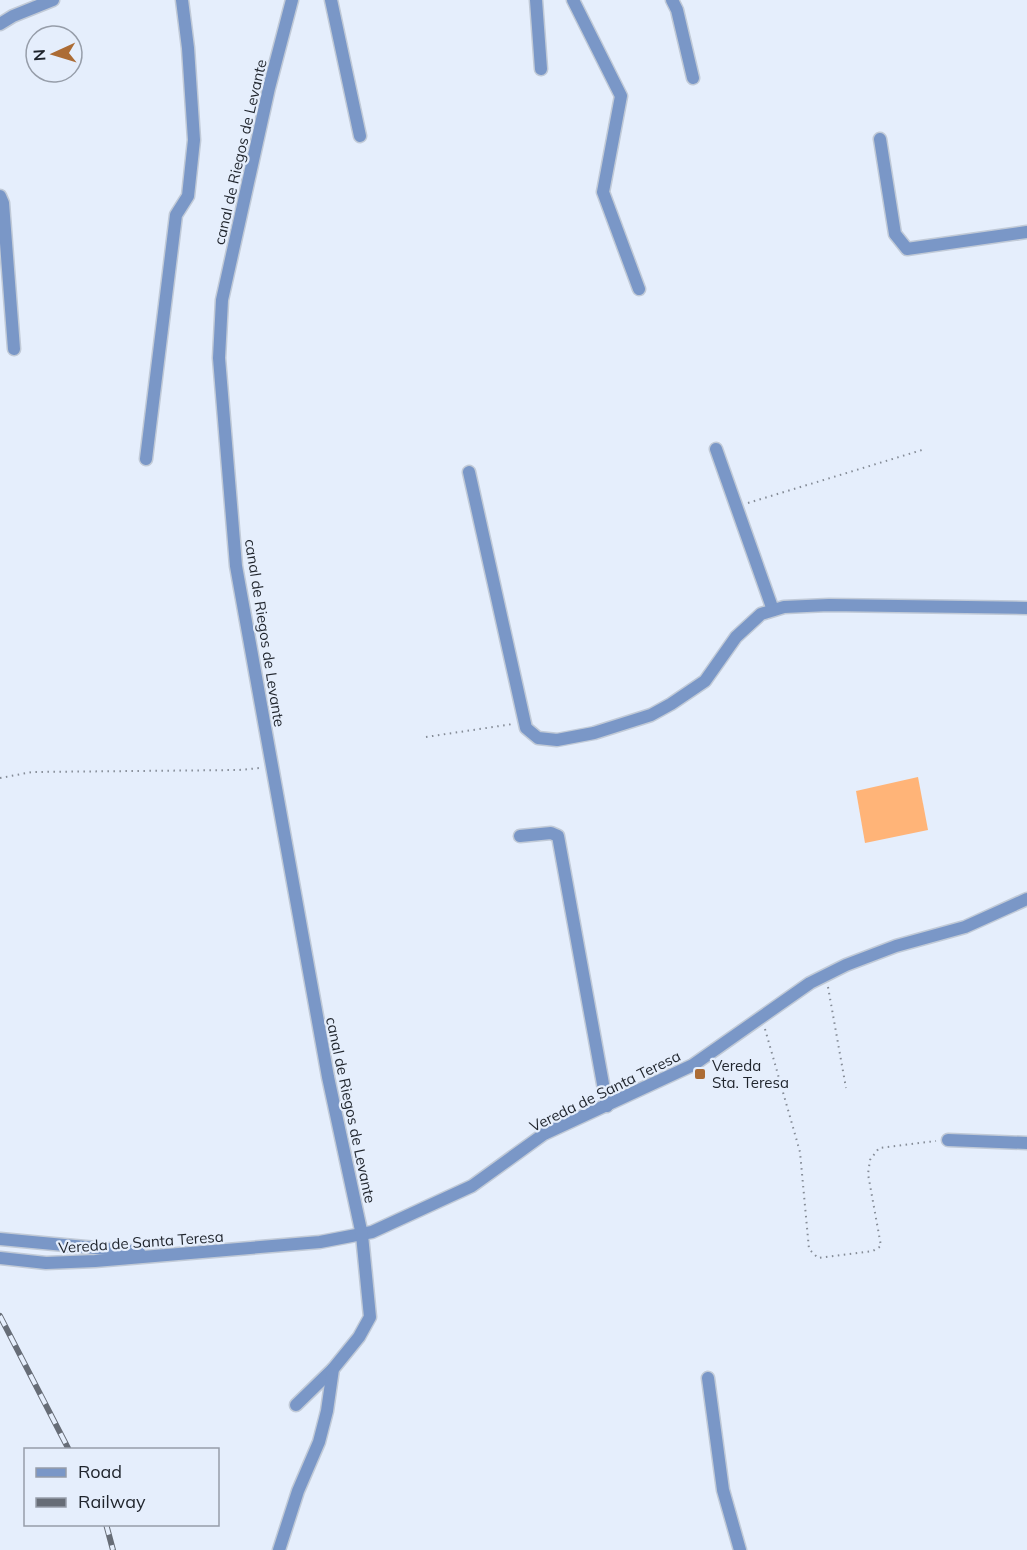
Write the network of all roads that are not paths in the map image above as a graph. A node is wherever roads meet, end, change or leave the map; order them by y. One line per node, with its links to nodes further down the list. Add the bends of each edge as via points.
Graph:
1 (53, 0): 8 (street)
2 (182, 0): 18 (street, via 195,140 188,196 176,215)
3 (292, 0): 27 (street, canal de Riegos de Levante, via 222,300 219,358 236,566 328,1077)
4 (331, 0): 11 (street)
5 (536, 0): 9 (street)
6 (573, 0): 15 (street, via 621,96 603,192)
7 (672, 0): 10 (street)
8 (0, 24)
9 (542, 69)
10 (693, 78)
11 (360, 136)
12 (880, 139): 14 (street, via 895,234 907,249)
13 (1, 201): 16 (street)
14 (1027, 232)
15 (639, 289)
16 (14, 349)
17 (716, 449): 21 (street)
18 (146, 459)
19 (469, 472): 21 (street, via 526,728 538,738 557,741 651,715 705,681 736,637 761,614)
20 (1027, 608): 21 (street, via 829,605)
21 (774, 610)
22 (520, 836): 24 (street, via 558,836)
23 (1027, 899): 24 (street, Vereda de Santa Teresa, via 964,927 846,965 810,983 693,1065)
24 (607, 1106): 27 (street, Vereda de Santa Teresa, via 543,1134 472,1186)
25 (948, 1140): 26 (street)
26 (1027, 1143)
27 (362, 1234): 29 (street, Vereda de Santa Teresa, via 320,1242); 31 (street, canal de Riegos de Levante, via 370,1317)
28 (0, 1239): 29 (street)
29 (171, 1255): 30 (street, Vereda de Santa Teresa, via 46,1263)
30 (0, 1258)
31 (333, 1369): 33 (street, canal de Riegos de Levante); 34 (street, via 319,1442)
32 (708, 1378): 35 (street, via 723,1490)
33 (296, 1405)
34 (279, 1550)
35 (740, 1550)

